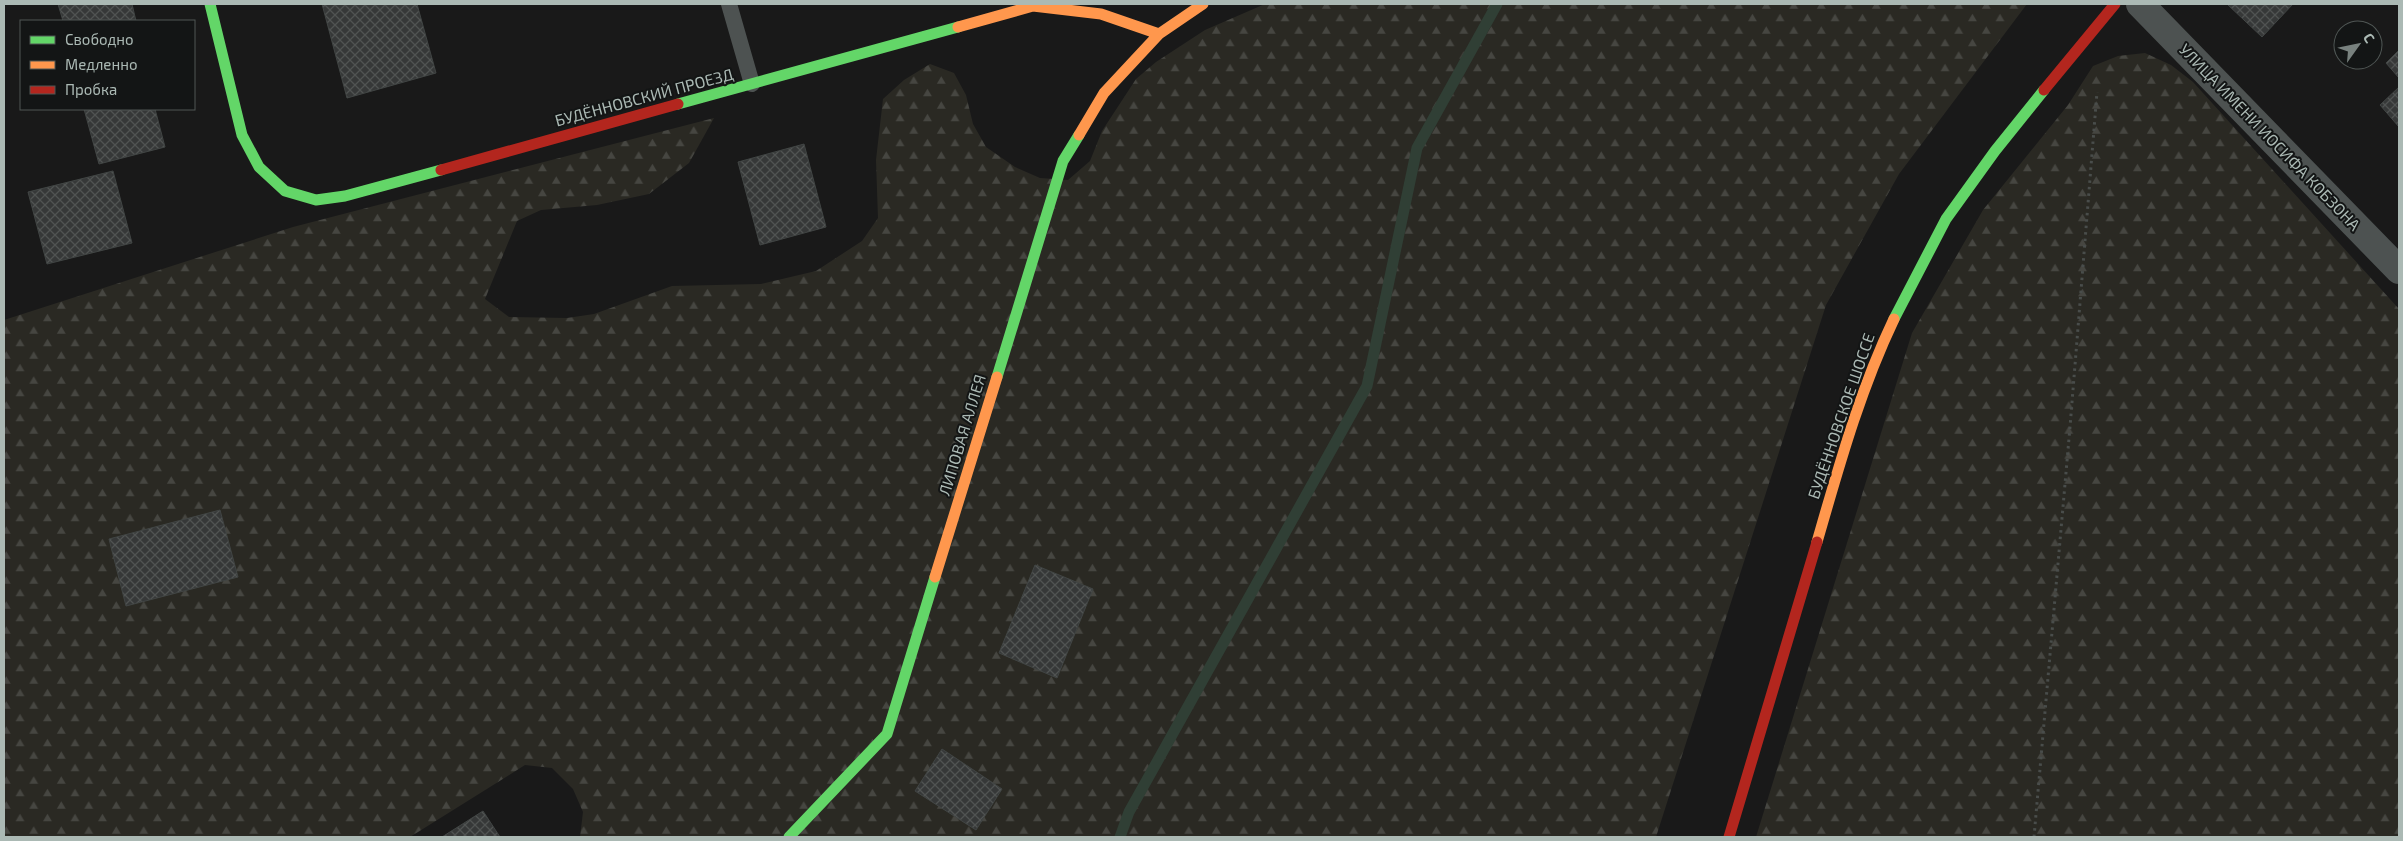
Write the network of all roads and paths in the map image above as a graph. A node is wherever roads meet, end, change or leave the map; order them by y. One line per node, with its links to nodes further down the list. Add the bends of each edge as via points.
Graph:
1 (210, 4): 7 (street, БУДЁННОВСКИЙ ПРОЕЗД, via 242,135 259,166 285,191 316,200 345,196)
2 (729, 4): 7 (lane)
3 (1203, 4): 6 (street)
4 (2115, 4): 11 (street, БУДЁННОВСКОЕ ШОССЕ, via 1995,151 1946,219 1876,356 1841,459)
5 (2140, 4): 9 (street, УЛИЦА ИМЕНИ ИОСИФА КОБЗОНА)
6 (1159, 34): 7 (street, БУДЁННОВСКИЙ ПРОЕЗД, via 1101,14 1033,6); 10 (street, ЛИПОВАЯ АЛЛЕЯ, via 1104,92 1063,161 887,734)
7 (752, 84)
8 (2097, 92): 12 (path)
9 (2399, 270)
10 (789, 837)
11 (1729, 837)
12 (2034, 837)

